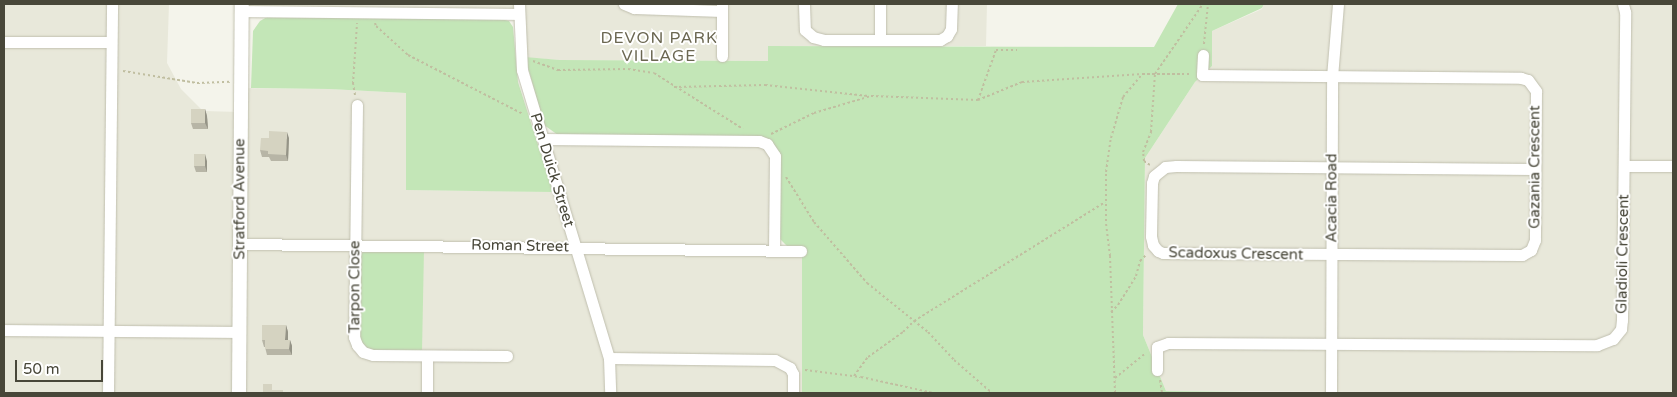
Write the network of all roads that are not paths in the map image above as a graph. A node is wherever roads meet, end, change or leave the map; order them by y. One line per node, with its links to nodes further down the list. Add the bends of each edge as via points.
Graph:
1 (112, 4): 13 (street)
2 (624, 4): 9 (street, via 642,9)
3 (804, 4): 11 (street, via 804,27 813,37 824,40)
4 (880, 4): 11 (street)
5 (952, 4): 11 (street, via 951,29 943,39)
6 (1338, 4): 16 (street, Acacia Road)
7 (1623, 4): 19 (street, Gladioli Crescent)
8 (242, 7): 10 (street, via 358,13); 23 (street, Stratford Avenue)
9 (722, 7): 14 (street)
10 (519, 9): 18 (street, Pen Duick Street, via 520,56)
11 (880, 39)
12 (4, 42): 13 (street)
13 (111, 42): 30 (street)
14 (722, 56)
15 (1203, 56): 16 (street, via 1202,75)
16 (1332, 77): 21 (street, Acacia Road); 22 (street, Gazania Crescent, via 1528,80 1536,91)
17 (357, 105): 24 (street, Tarpon Close)
18 (543, 139): 25 (street, Pen Duick Street); 26 (street, via 759,141 771,147 775,156)
19 (1624, 166): 20 (street); 32 (street, Gladioli Crescent, via 1622,320 1621,329 1613,339 1597,345)
20 (1673, 166)
21 (1332, 168): 22 (street); 28 (street, Acacia Road); 28 (street, Scadoxus Crescent, via 1176,166 1159,171 1152,183 1151,236 1158,251 1164,253)
22 (1534, 169): 28 (street, Gazania Crescent, via 1535,240 1527,253)
23 (240, 244): 24 (street, Roman Street); 31 (street, Stratford Avenue)
24 (355, 244): 25 (street, Roman Street); 33 (street, Tarpon Close, via 354,337 357,345 373,356)
25 (575, 247): 26 (street, Roman Street); 35 (street, Pen Duick Street)
26 (774, 250): 27 (street, Roman Street)
27 (801, 251)
28 (1332, 256): 32 (street, Acacia Road)
29 (4, 330): 30 (street)
30 (108, 331): 31 (street); 37 (street)
31 (239, 332): 38 (street, Stratford Avenue)
32 (1331, 345): 36 (street, Gladioli Crescent, via 1168,343 1158,347); 42 (street, Acacia Road)
33 (427, 356): 34 (street, Tarpon Close); 39 (street)
34 (507, 356)
35 (609, 358): 40 (street, Pen Duick Street); 41 (street, via 775,360 786,364 793,374)
36 (1157, 370)
37 (108, 393)
38 (239, 393)
39 (427, 393)
40 (610, 393)
41 (793, 393)
42 (1330, 393)

